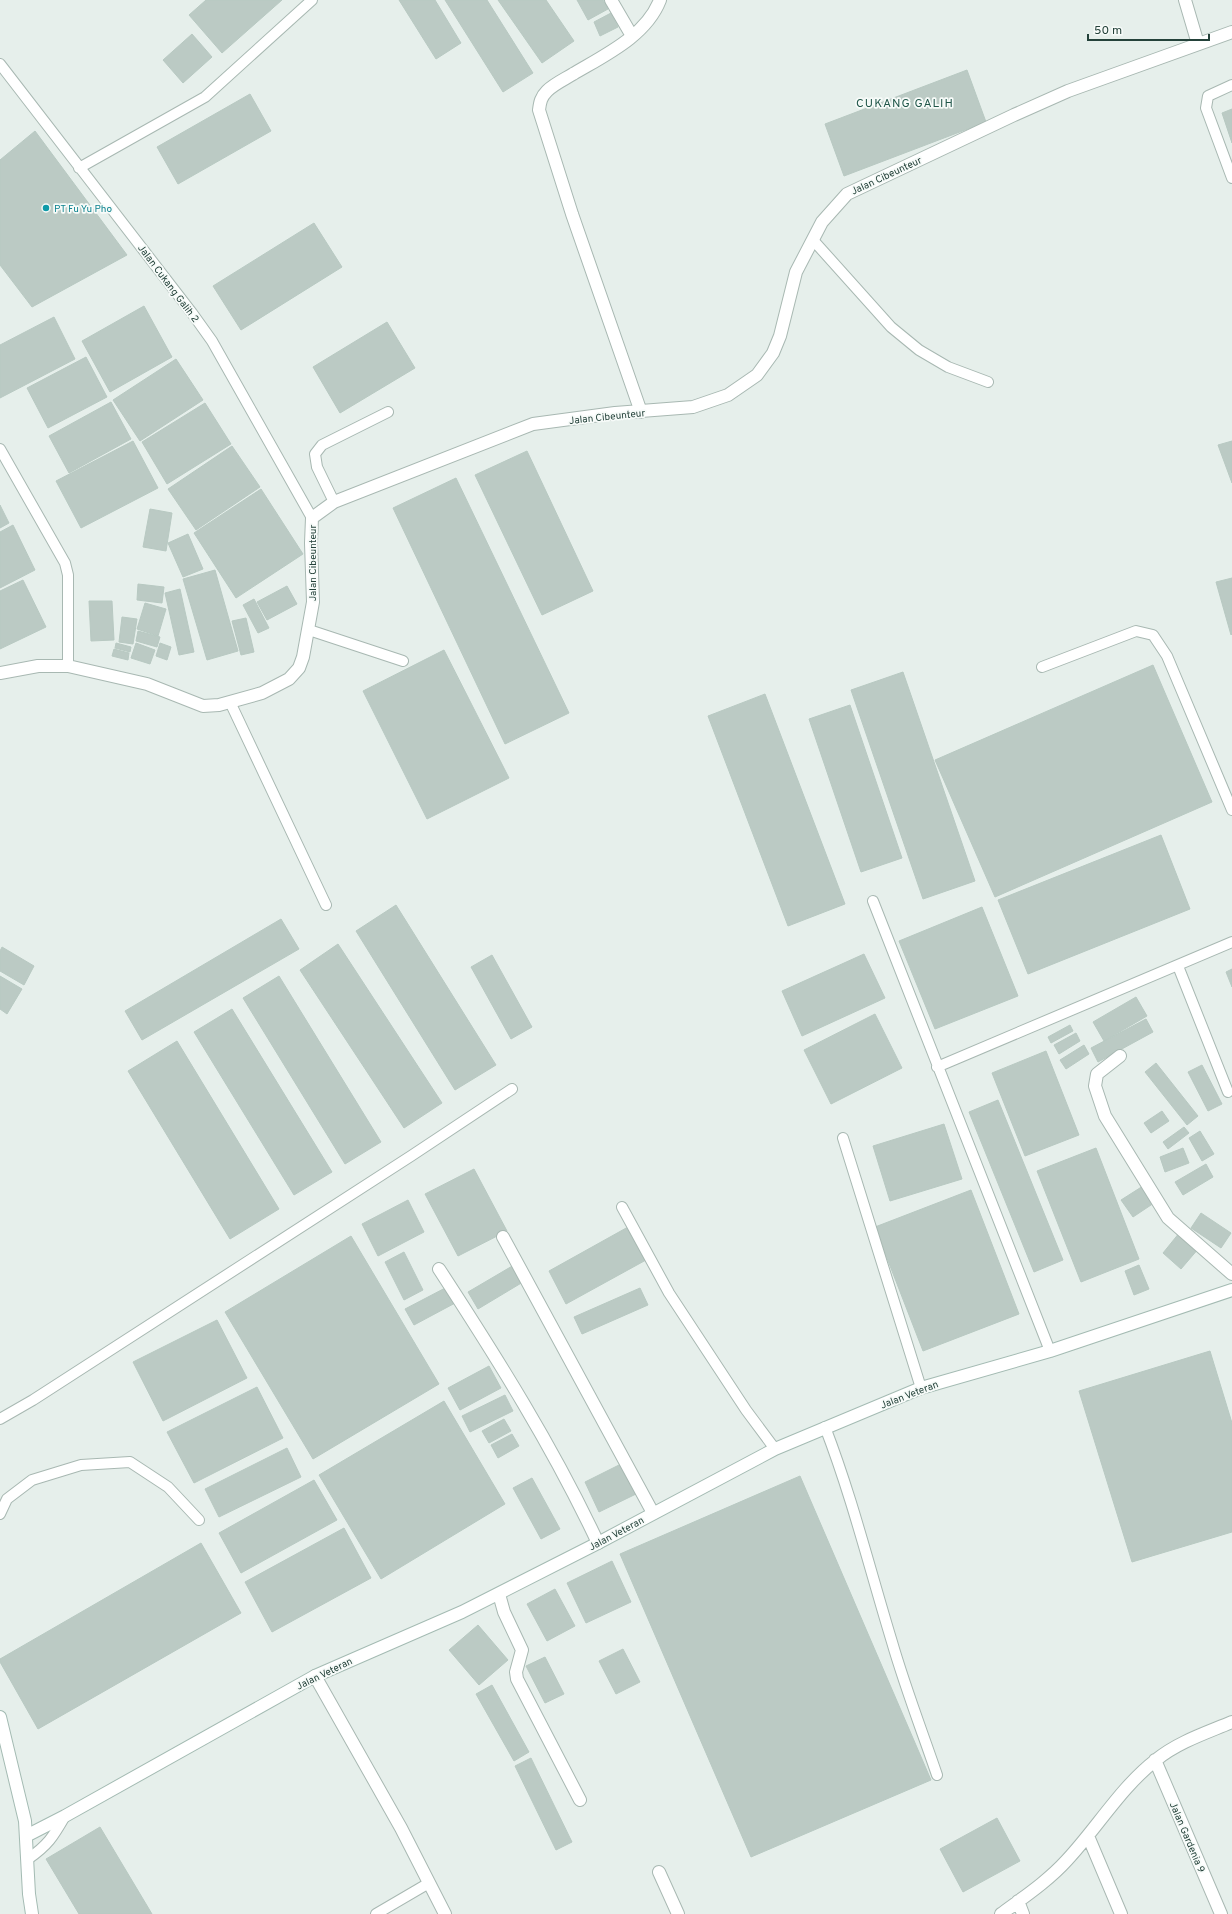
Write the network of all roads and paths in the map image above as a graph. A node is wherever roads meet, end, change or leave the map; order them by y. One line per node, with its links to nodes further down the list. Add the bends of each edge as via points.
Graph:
1 (312, 0): 10 (lane, via 205,97)
2 (611, 0): 6 (street)
3 (1185, 0): 7 (street)
4 (661, 1): 6 (street, via 651,18)
5 (1232, 32): 7 (street, Jalan Cibeunteur)
6 (632, 36): 15 (street, via 548,90 540,100 539,110 572,214)
7 (1198, 44): 12 (street, Jalan Cibeunteur, via 1068,91 864,184 838,203 822,222)
8 (0, 64): 10 (lane, Jalan Cukang Galih 2)
9 (1232, 85): 11 (lane, via 1208,96 1206,108)
10 (79, 168): 18 (lane, Jalan Cukang Galih 2, via 212,341)
11 (1232, 178)
12 (813, 240): 13 (lane, via 892,327 919,350 948,367); 15 (street, Jalan Cibeunteur, via 796,272 780,336 773,353 758,375 728,395 693,407)
13 (988, 382)
14 (388, 412): 17 (lane, via 322,445 315,454 317,467)
15 (641, 412): 17 (street, Jalan Cibeunteur, via 533,424)
16 (0, 450): 21 (lane, via 65,563 68,583)
17 (334, 502): 18 (street, Jalan Cibeunteur)
18 (312, 518): 19 (street, Jalan Cibeunteur, via 313,602)
19 (309, 630): 20 (lane); 24 (street, Jalan Cibeunteur, via 299,668 289,679 262,692)
20 (403, 661)
21 (68, 666): 23 (street, Jalan Cibeunteur, via 38,666); 24 (street, Jalan Cibeunteur, via 147,684 203,706)
22 (1042, 668): 25 (lane, via 1136,631 1153,635 1167,656)
23 (0, 673)
24 (230, 702): 27 (lane)
25 (1232, 809)
26 (873, 901): 31 (lane)
27 (326, 905)
28 (1232, 942): 29 (lane)
29 (1178, 966): 31 (lane); 33 (lane)
30 (1120, 1056): 38 (street, via 1097,1074 1095,1086 1105,1116 1168,1218)
31 (937, 1067): 40 (lane)
32 (512, 1089): 42 (lane)
33 (1228, 1092)
34 (843, 1138): 41 (lane)
35 (622, 1207): 44 (lane, via 669,1293 746,1410)
36 (503, 1237): 45 (street)
37 (439, 1269): 48 (street, via 543,1434)
38 (1232, 1274)
39 (1232, 1290): 40 (street, Jalan Veteran)
40 (1050, 1351): 41 (street, Jalan Veteran)
41 (921, 1388): 43 (street, Jalan Veteran)
42 (0, 1419)
43 (825, 1427): 44 (street, Jalan Veteran); 54 (lane, via 871,1568 898,1662)
44 (775, 1449): 45 (street, Jalan Veteran)
45 (653, 1513): 48 (street, Jalan Veteran)
46 (0, 1514): 47 (lane, via 7,1499 32,1480 81,1465 130,1462 168,1487)
47 (199, 1520)
48 (598, 1543): 49 (street, Jalan Veteran)
49 (499, 1594): 50 (street, Jalan Veteran); 55 (street, via 504,1612 522,1650 516,1672 517,1679)
50 (315, 1676): 56 (street, Jalan Veteran); 61 (street, via 401,1828)
51 (0, 1718): 57 (street, via 14,1770)
52 (1232, 1722): 53 (street, via 1177,1745)
53 (1156, 1760): 58 (street, via 1133,1780); 70 (street, Jalan Gardenia 9)
54 (938, 1774)
55 (580, 1800)
56 (65, 1816): 57 (street, Jalan Veteran); 59 (lane, via 45,1847)
57 (26, 1836): 59 (street)
58 (1088, 1836): 62 (street, via 1066,1862); 69 (street)
59 (28, 1859): 64 (street)
60 (658, 1872): 67 (street)
61 (429, 1883): 65 (lane); 66 (street)
62 (1018, 1901): 63 (street); 68 (street)
63 (1003, 1913)
64 (32, 1914)
65 (376, 1914)
66 (445, 1914)
67 (678, 1914)
68 (1024, 1914)
69 (1121, 1914)
70 (1221, 1914)

